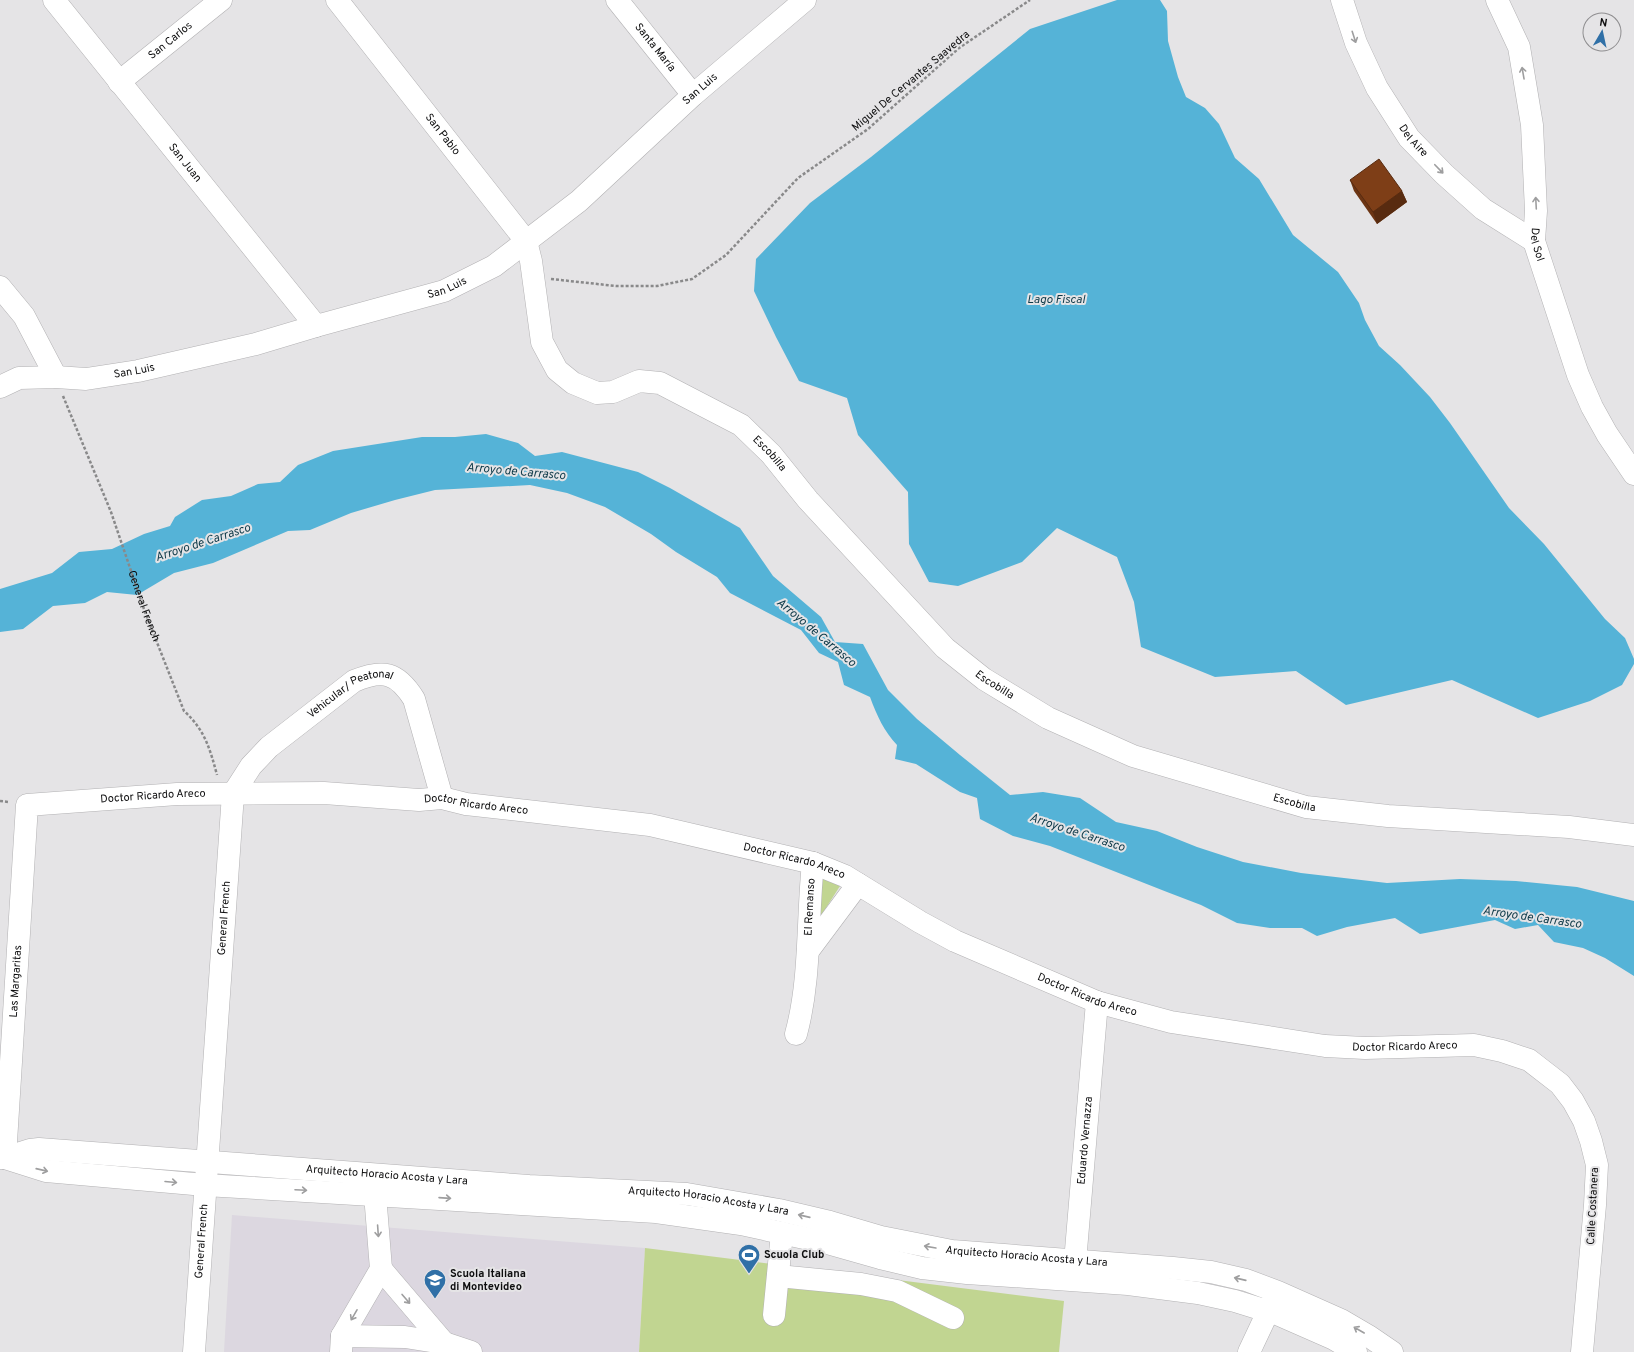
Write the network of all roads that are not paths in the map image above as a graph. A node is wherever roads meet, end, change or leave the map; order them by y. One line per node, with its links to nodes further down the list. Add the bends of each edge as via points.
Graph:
1 (54, 0): 9 (street, San Juan)
2 (221, 0): 9 (street, San Carlos)
3 (337, 0): 11 (street, San Pablo)
4 (617, 0): 10 (street, Santa María)
5 (805, 0): 8 (street, San Luis)
6 (1342, 0): 12 (street, Del Aire, one-way to 12, via 1356,43 1377,88 1409,138 1483,209)
7 (1497, 0): 12 (street, Del Sol, one-way to 7, via 1536,211 1532,125 1519,47)
8 (783, 7): 10 (street, San Luis)
9 (120, 82): 15 (street, San Juan)
10 (693, 95): 11 (street, San Luis, via 579,201)
11 (526, 241): 13 (street, San Pablo); 15 (street, San Luis, via 494,266 444,291)
12 (1534, 242): 18 (street, Del Sol, via 1578,375 1607,434)
13 (533, 276): 22 (street, Escobilla, via 542,342 557,370 573,383 597,393 613,392 639,381 660,383 741,425 771,454 808,500 945,648 984,679 1048,718 1133,756 1306,807 1388,816 1569,827)
14 (0, 287): 16 (street, via 24,316)
15 (316, 326): 16 (street, San Luis, via 256,344 138,371 86,379)
16 (56, 377): 17 (street, San Luis, via 19,378)
17 (0, 387)
18 (1634, 474)
19 (233, 794): 20 (street, Doctor Ricardo Areco, via 324,793 419,800); 20 (street, Vehicular/ Peatonal, via 251,766 269,748 354,681 369,675 383,674 396,678 406,686 414,699); 21 (street, Doctor Ricardo Areco, via 177,794); 30 (street, General French)
20 (442, 798): 23 (street, Doctor Ricardo Areco, via 466,804 650,825)
21 (27, 805): 29 (street, Las Margaritas)
22 (1634, 835)
23 (813, 863): 24 (street, Doctor Ricardo Areco, via 834,870); 25 (street, El Remanso)
24 (858, 884): 25 (street, El Remanso); 26 (street, Doctor Ricardo Areco, via 955,941)
25 (808, 951): 27 (street, El Remanso, via 801,1018)
26 (1096, 1002): 28 (street, Doctor Ricardo Areco, via 1171,1022 1325,1046 1365,1048 1474,1045); 36 (street, Eduardo Vernazza)
27 (796, 1034)
28 (1529, 1060): 49 (street, Calle Costanera, via 1560,1084 1573,1101 1584,1121 1597,1166)
29 (2, 1158): 30 (street, Arquitecto Horacio Acosta y Lara, via 39,1149); 31 (street, Arquitecto Horacio Acosta y Lara, one-way to 31, via 46,1171)
30 (207, 1161): 31 (street, General French); 32 (street, Arquitecto Horacio Acosta y Lara)
31 (205, 1185): 33 (street, Arquitecto Horacio Acosta y Lara, one-way to 33); 44 (street, General French)
32 (423, 1187): 33 (street, Arquitecto Horacio Acosta y Lara); 34 (street, Arquitecto Horacio Acosta y Lara, one-way to 34, via 656,1212 741,1224); 36 (street, Arquitecto Horacio Acosta y Lara, one-way to 32, via 930,1247 779,1210 687,1194 529,1186)
33 (375, 1194): 35 (street, one-way to 35)
34 (782, 1233): 36 (street, Arquitecto Horacio Acosta y Lara, via 922,1268 967,1273); 37 (street)
35 (381, 1269): 42 (street, one-way to 42); 43 (street, one-way to 43)
36 (1074, 1270): 38 (street, Arquitecto Horacio Acosta y Lara, one-way to 36, via 1246,1280 1211,1272 1173,1268); 39 (street, Arquitecto Horacio Acosta y Lara, via 1128,1284 1198,1293)
37 (778, 1276): 40 (street); 41 (street, via 862,1284 897,1291)
38 (1278, 1292): 39 (street); 48 (street, Arquitecto Horacio Acosta y Lara, one-way to 38, via 1341,1320)
39 (1268, 1311): 46 (street); 47 (street, Arquitecto Horacio Acosta y Lara, via 1334,1339)
40 (774, 1315)
41 (953, 1318)
42 (444, 1343): 43 (street, via 406,1338); 45 (street)
43 (341, 1344)
44 (194, 1352)
45 (471, 1352)
46 (1249, 1352)
47 (1356, 1352)
48 (1392, 1352)
49 (1582, 1352)

